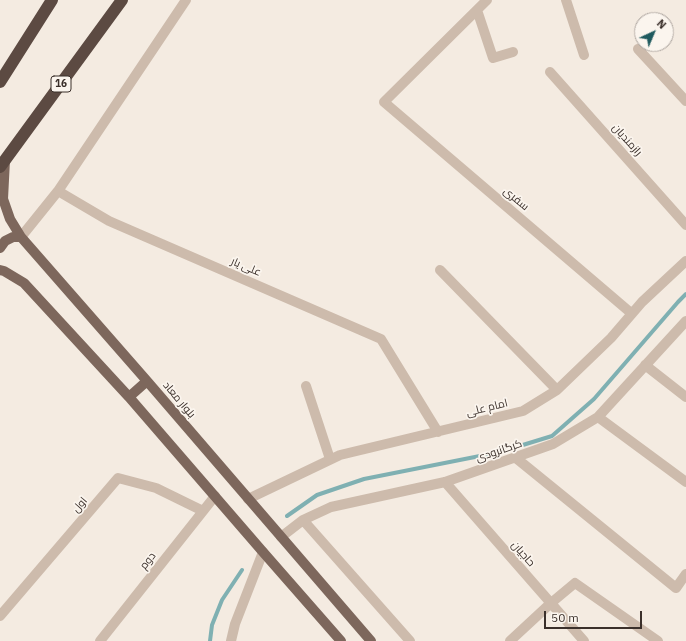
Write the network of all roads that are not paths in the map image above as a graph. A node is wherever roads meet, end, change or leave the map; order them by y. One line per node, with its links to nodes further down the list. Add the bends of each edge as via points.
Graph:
1 (52, 0): 11 (highway)
2 (122, 0): 13 (highway, 16)
3 (186, 0): 14 (street)
4 (487, 0): 6 (street)
5 (566, 0): 9 (street)
6 (477, 10): 7 (street, via 492,58); 21 (street, سفری, via 384,102)
7 (513, 52)
8 (641, 52): 12 (street)
9 (584, 55)
10 (550, 72): 15 (street, رازمندیان)
11 (0, 82)
12 (686, 101)
13 (3, 163): 16 (main road, بلوار معاد, via 3,199 10,219)
14 (58, 191): 16 (street); 30 (street, علی یار, via 109,221 381,339)
15 (686, 225)
16 (21, 237): 17 (main road, via 13,237); 24 (main road, بلوار معاد)
17 (0, 248)
18 (686, 261): 21 (street, امام علی)
19 (1, 268): 27 (main road, via 24,283)
20 (440, 270): 26 (street)
21 (632, 313): 26 (street, امام علی, via 611,338)
22 (686, 321): 23 (street, کرگانرودی)
23 (644, 365): 28 (street); 29 (street, کرگانرودی)
24 (147, 381): 27 (main road); 36 (main road, بلوار معاد)
25 (306, 386): 32 (street)
26 (557, 390): 30 (street, امام علی, via 523,411)
27 (129, 397): 35 (main road)
28 (686, 397)
29 (598, 417): 31 (street, کرگانرودی, via 553,444); 34 (street)
30 (438, 432): 32 (street, امام علی)
31 (516, 458): 33 (street, کرگانرودی); 41 (street, via 676,588)
32 (330, 459): 36 (street, امام علی)
33 (444, 482): 38 (street, کرگانرودی, via 331,507); 42 (street, حاجیان)
34 (686, 482)
35 (215, 496): 37 (street, دوم); 40 (main road)
36 (248, 498): 39 (main road, بلوار معاد)
37 (203, 511): 43 (street, اول, via 156,488 118,478); 44 (street, دوم)
38 (303, 520): 39 (street, کرگانرودی); 48 (street)
39 (280, 537): 47 (main road, بلوار معاد)
40 (263, 552): 45 (street); 46 (main road)
41 (686, 574)
42 (550, 603): 49 (street); 50 (street, حاجیان); 51 (street, via 575,583)
43 (0, 616)
44 (100, 641)
45 (231, 641)
46 (341, 641)
47 (371, 641)
48 (410, 641)
49 (510, 641)
50 (584, 641)
51 (658, 641)

